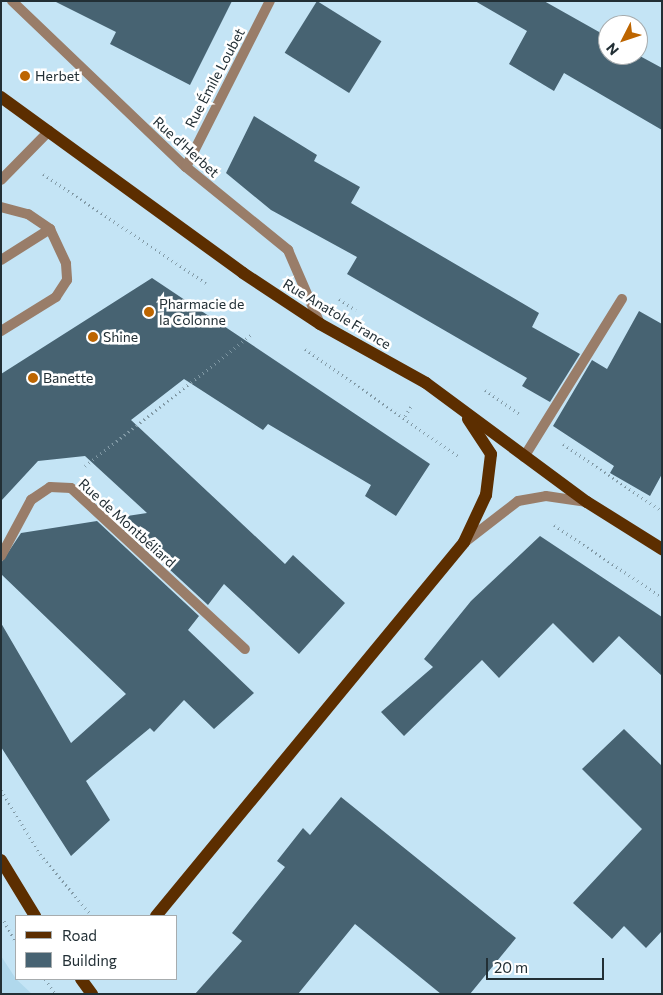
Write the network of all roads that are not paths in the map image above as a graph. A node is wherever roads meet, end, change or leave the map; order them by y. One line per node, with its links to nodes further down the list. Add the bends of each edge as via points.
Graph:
1 (12, 1): 5 (street, Rue d'Herbet)
2 (270, 1): 5 (street, Rue Émile Loubet)
3 (1, 97): 4 (main road, Rue Anatole France)
4 (50, 131): 6 (street); 11 (main road, Rue Anatole France)
5 (186, 167): 11 (street, Rue d'Herbet, via 288,250)
6 (1, 180)
7 (1, 207): 8 (street, via 28,214)
8 (50, 230): 9 (street); 12 (street, via 66,264 67,280 56,296)
9 (1, 260)
10 (622, 299): 14 (street)
11 (320, 324): 13 (main road, Rue Anatole France, via 426,383)
12 (1, 331)
13 (463, 411): 14 (main road, Rue Anatole France); 16 (main road, via 491,454 489,479)
14 (524, 457): 15 (main road, Rue Anatole France)
15 (586, 502): 16 (street, via 546,496 518,501); 17 (main road, Rue Anatole France)
16 (464, 542): 22 (main road)
17 (660, 544)
18 (1, 556): 19 (street, Rue de Montbéliard, via 31,500 50,487 71,488)
19 (245, 649)
20 (1, 860): 21 (main road)
21 (34, 915)
22 (157, 915)

